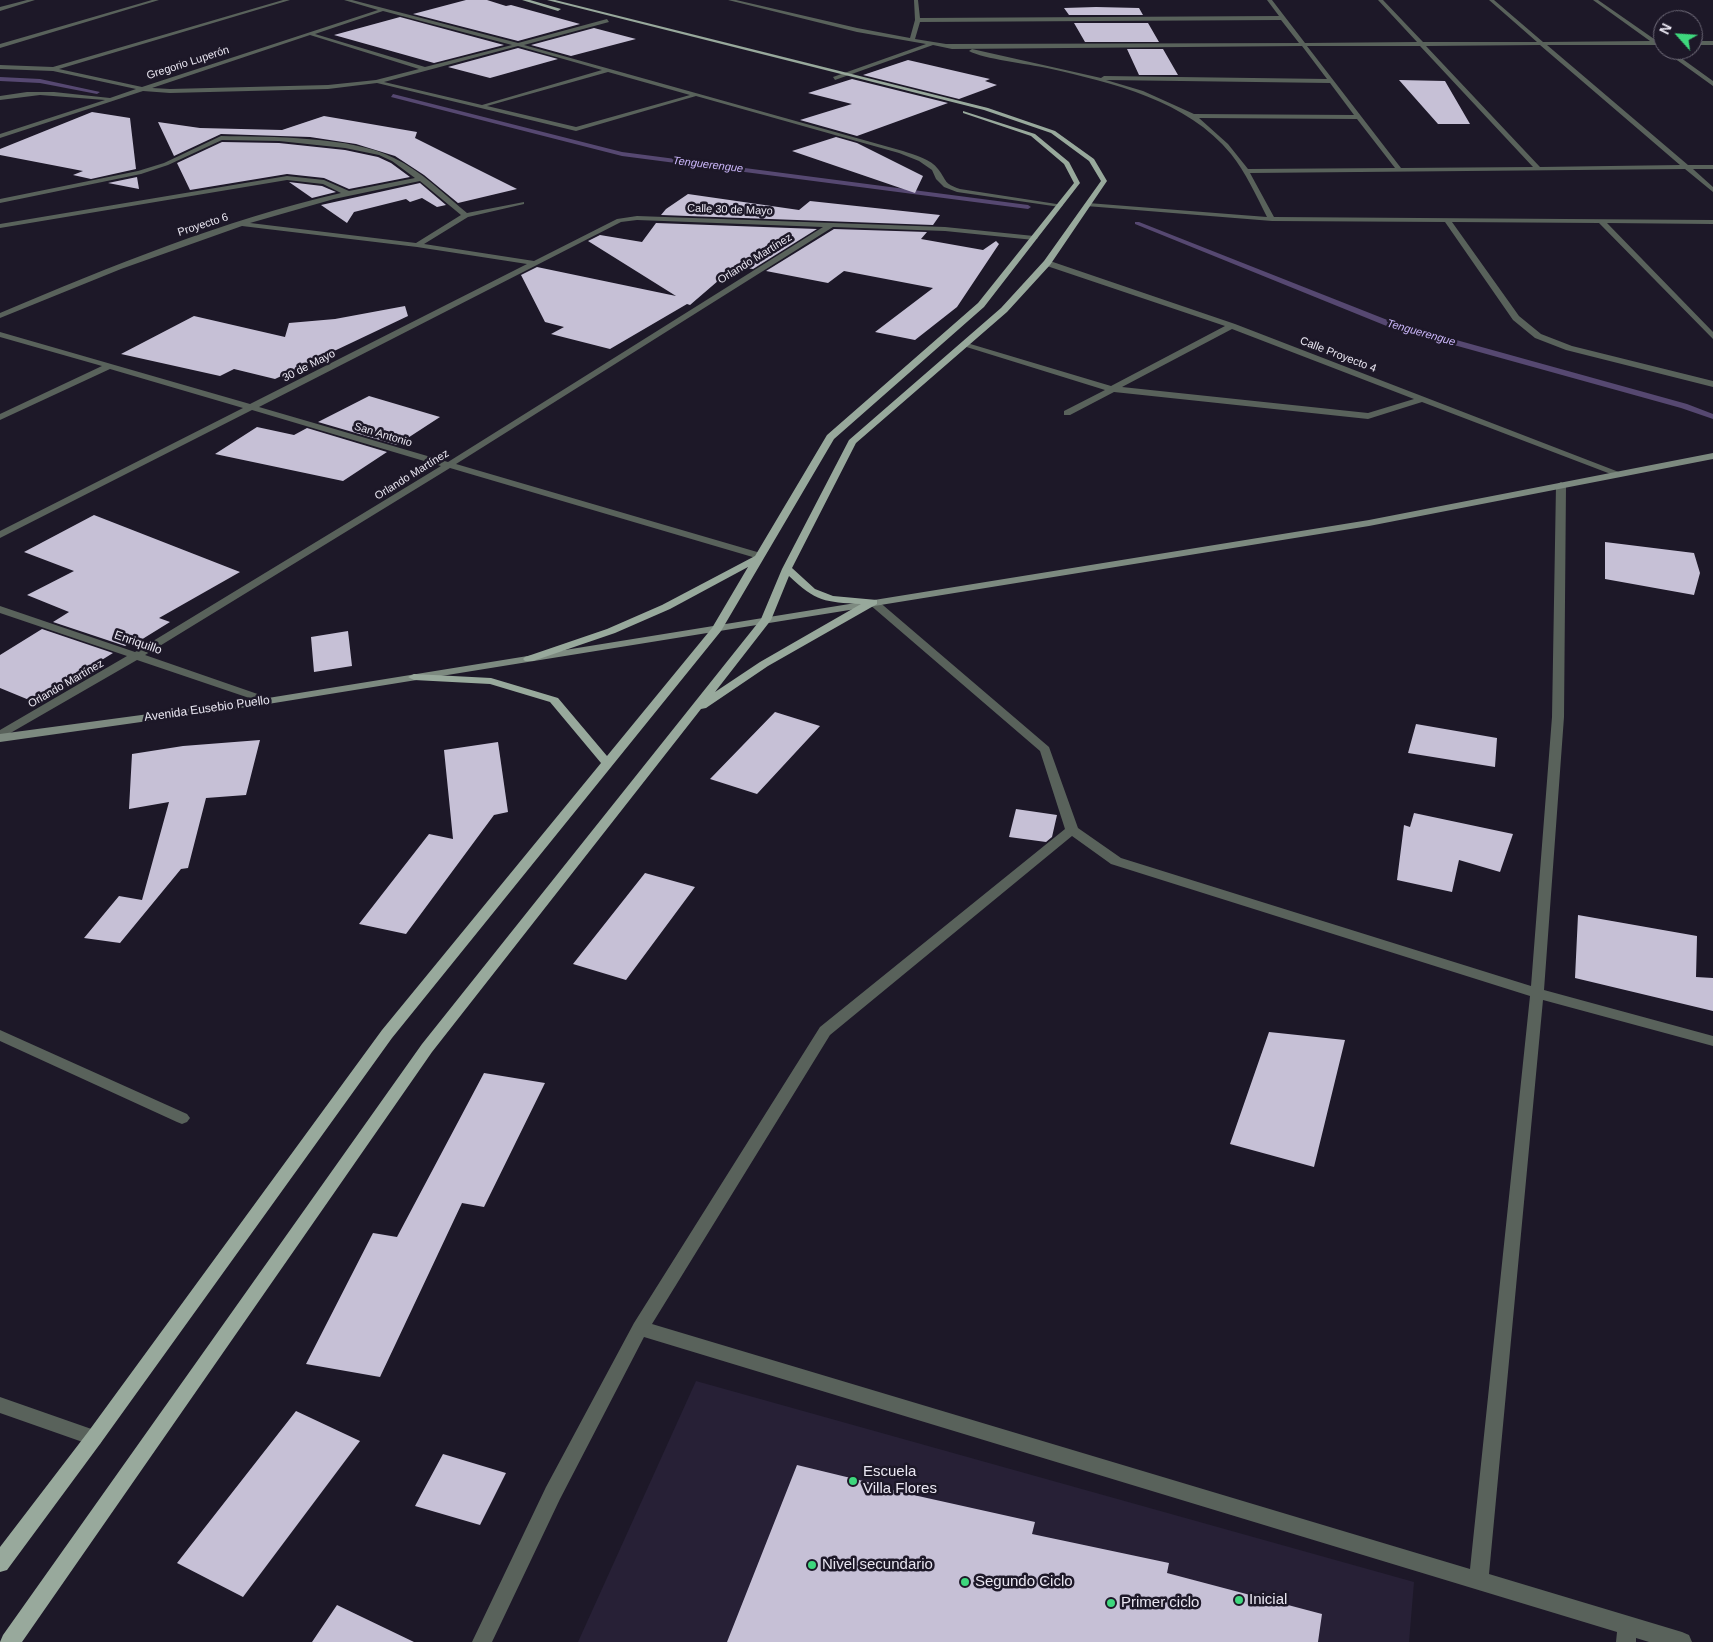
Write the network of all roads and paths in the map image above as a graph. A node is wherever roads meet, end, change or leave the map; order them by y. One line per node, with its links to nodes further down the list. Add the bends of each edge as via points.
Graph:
1 (32, 0): 13 (street)
2 (157, 0): 27 (street)
3 (288, 0): 31 (street)
4 (346, 0): 14 (street)
5 (524, 0): 17 (main road)
6 (549, 0): 34 (main road)
7 (730, 0): 19 (street)
8 (916, 0): 16 (street)
9 (1269, 0): 15 (street)
10 (1380, 0): 24 (street)
11 (1491, 0): 25 (street)
12 (1595, 0): 20 (street)
13 (0, 9)
14 (382, 10): 18 (street, Gregorio Luperón); 22 (street)
15 (1284, 18): 16 (street); 26 (street)
16 (918, 20): 19 (street)
17 (607, 21): 22 (street); 35 (main road)
18 (310, 34): 32 (street); 42 (street, Gregorio Luperón)
19 (912, 40): 23 (street)
20 (1653, 41)
21 (1653, 43): 25 (street)
22 (516, 44): 32 (street); 33 (street)
23 (931, 44): 28 (street); 34 (street)
24 (1422, 44): 25 (street); 26 (street); 53 (street)
25 (1543, 44): 50 (street)
26 (1304, 45): 28 (street); 39 (street)
27 (0, 46)
28 (945, 46): 36 (street)
29 (1679, 60): 37 (street)
30 (0, 67): 31 (street)
31 (53, 69): 42 (street)
32 (425, 69): 40 (street)
33 (608, 70): 43 (street); 46 (street)
34 (848, 74): 35 (street); 61 (main road, via 986,108 1053,132 1092,160 1104,181)
35 (835, 78): 60 (main road, via 972,113 1033,135 1067,163 1077,183)
36 (1090, 78): 39 (street); 47 (street, via 1145,95)
37 (1704, 78): 38 (street); 41 (street)
38 (1713, 78)
39 (1332, 81): 48 (street)
40 (376, 82): 42 (street, via 262,90); 46 (street)
41 (1713, 84)
42 (142, 89): 45 (street, Gregorio Luperón)
43 (695, 94): 46 (street, via 576,129); 60 (street, via 901,152 935,169 946,186 959,191)
44 (0, 98): 45 (street, via 35,93)
45 (112, 98): 49 (street, Gregorio Luperón)
46 (482, 105)
47 (1192, 116): 48 (street); 54 (street, via 1226,145)
48 (1359, 117): 52 (street)
49 (0, 136)
50 (1685, 168): 51 (street); 53 (street); 56 (street)
51 (1713, 168)
52 (1400, 169): 53 (street); 54 (street)
53 (1539, 169)
54 (1245, 170): 64 (street)
55 (421, 179): 57 (street, Proyecto 6); 58 (street, via 394,160 366,150 279,139 229,138 216,140 139,173); 62 (street)
56 (1713, 190)
57 (349, 194): 68 (street, Proyecto 6, via 322,199); 70 (street, via 324,182 288,178)
58 (0, 201)
59 (522, 203): 62 (street)
60 (1060, 205): 71 (main road)
61 (1088, 205): 64 (street); 74 (main road)
62 (466, 215): 72 (street)
63 (628, 218): 69 (street, Calle 30 de Mayo); 73 (street, 30 de Mayo)
64 (1272, 219): 65 (street)
65 (1448, 221): 66 (street); 81 (street, via 1516,318 1538,336 1570,348)
66 (1602, 222): 67 (street); 78 (street)
67 (1713, 222)
68 (243, 224): 72 (street); 75 (street, Proyecto 6, via 147,255)
69 (832, 225): 71 (street, Calle 30 de Mayo, via 946,229); 88 (street, Orlando Martínez)
70 (0, 226)
71 (1034, 238): 92 (main road, via 981,306 830,437)
72 (417, 245): 73 (street)
73 (535, 263): 84 (street, 30 de Mayo)
74 (1047, 263): 76 (street, Calle Proyecto 4); 79 (main road, via 1004,310)
75 (0, 316)
76 (1232, 326): 82 (street); 83 (street, Calle Proyecto 4)
77 (0, 334): 80 (street, San Antonio)
78 (1713, 337)
79 (964, 345): 82 (street); 93 (main road, via 852,442)
80 (107, 366): 84 (street, San Antonio); 86 (street)
81 (1713, 384)
82 (1112, 389): 83 (street, via 1368,416); 85 (street)
83 (1422, 399): 89 (street, Calle Proyecto 4)
84 (254, 408): 88 (street, San Antonio); 91 (street, 30 de Mayo)
85 (1067, 413)
86 (0, 416)
87 (1713, 456): 89 (main road, Avenida Eusebio Puello)
88 (448, 466): 92 (street, San Antonio); 98 (street, Orlando Martínez)
89 (1619, 474): 90 (main road, Avenida Eusebio Puello)
90 (1561, 485): 94 (main road, Avenida Eusebio Puello, via 1369,523); 106 (street, via 1558,717)
91 (0, 535)
92 (760, 556): 97 (main road); 99 (main road, via 666,607 611,631)
93 (788, 569): 94 (main road, via 811,591 831,599); 96 (main road)
94 (873, 602): 96 (main road, Avenida Eusebio Puello); 102 (main road, via 764,664); 105 (street, via 1045,750)
95 (0, 609): 98 (street, Enriquillo)
96 (766, 620): 97 (main road, Avenida Eusebio Puello); 102 (main road)
97 (717, 629): 99 (main road, Avenida Eusebio Puello); 104 (main road)
98 (136, 657): 101 (street, Enriquillo); 103 (street, Orlando Martínez)
99 (529, 659): 100 (main road, Avenida Eusebio Puello)
100 (414, 677): 101 (main road, Avenida Eusebio Puello); 104 (main road, via 491,681 554,700)
101 (268, 701): 103 (main road, Avenida Eusebio Puello)
102 (692, 713): 116 (main road, via 427,1048)
103 (0, 737)
104 (608, 764): 112 (main road, via 387,1034)
105 (1072, 830): 106 (street, via 1116,861); 110 (street, via 825,1031)
106 (1537, 993): 108 (street); 114 (street)
107 (0, 1036): 109 (street)
108 (1713, 1041)
109 (182, 1118)
110 (640, 1328): 114 (street); 117 (street, via 553,1493)
111 (0, 1405): 112 (street)
112 (94, 1438): 113 (main road)
113 (0, 1563)
114 (1480, 1580): 115 (street)
115 (1627, 1634): 118 (street)
116 (10, 1642)
117 (482, 1642)
118 (1682, 1642)

